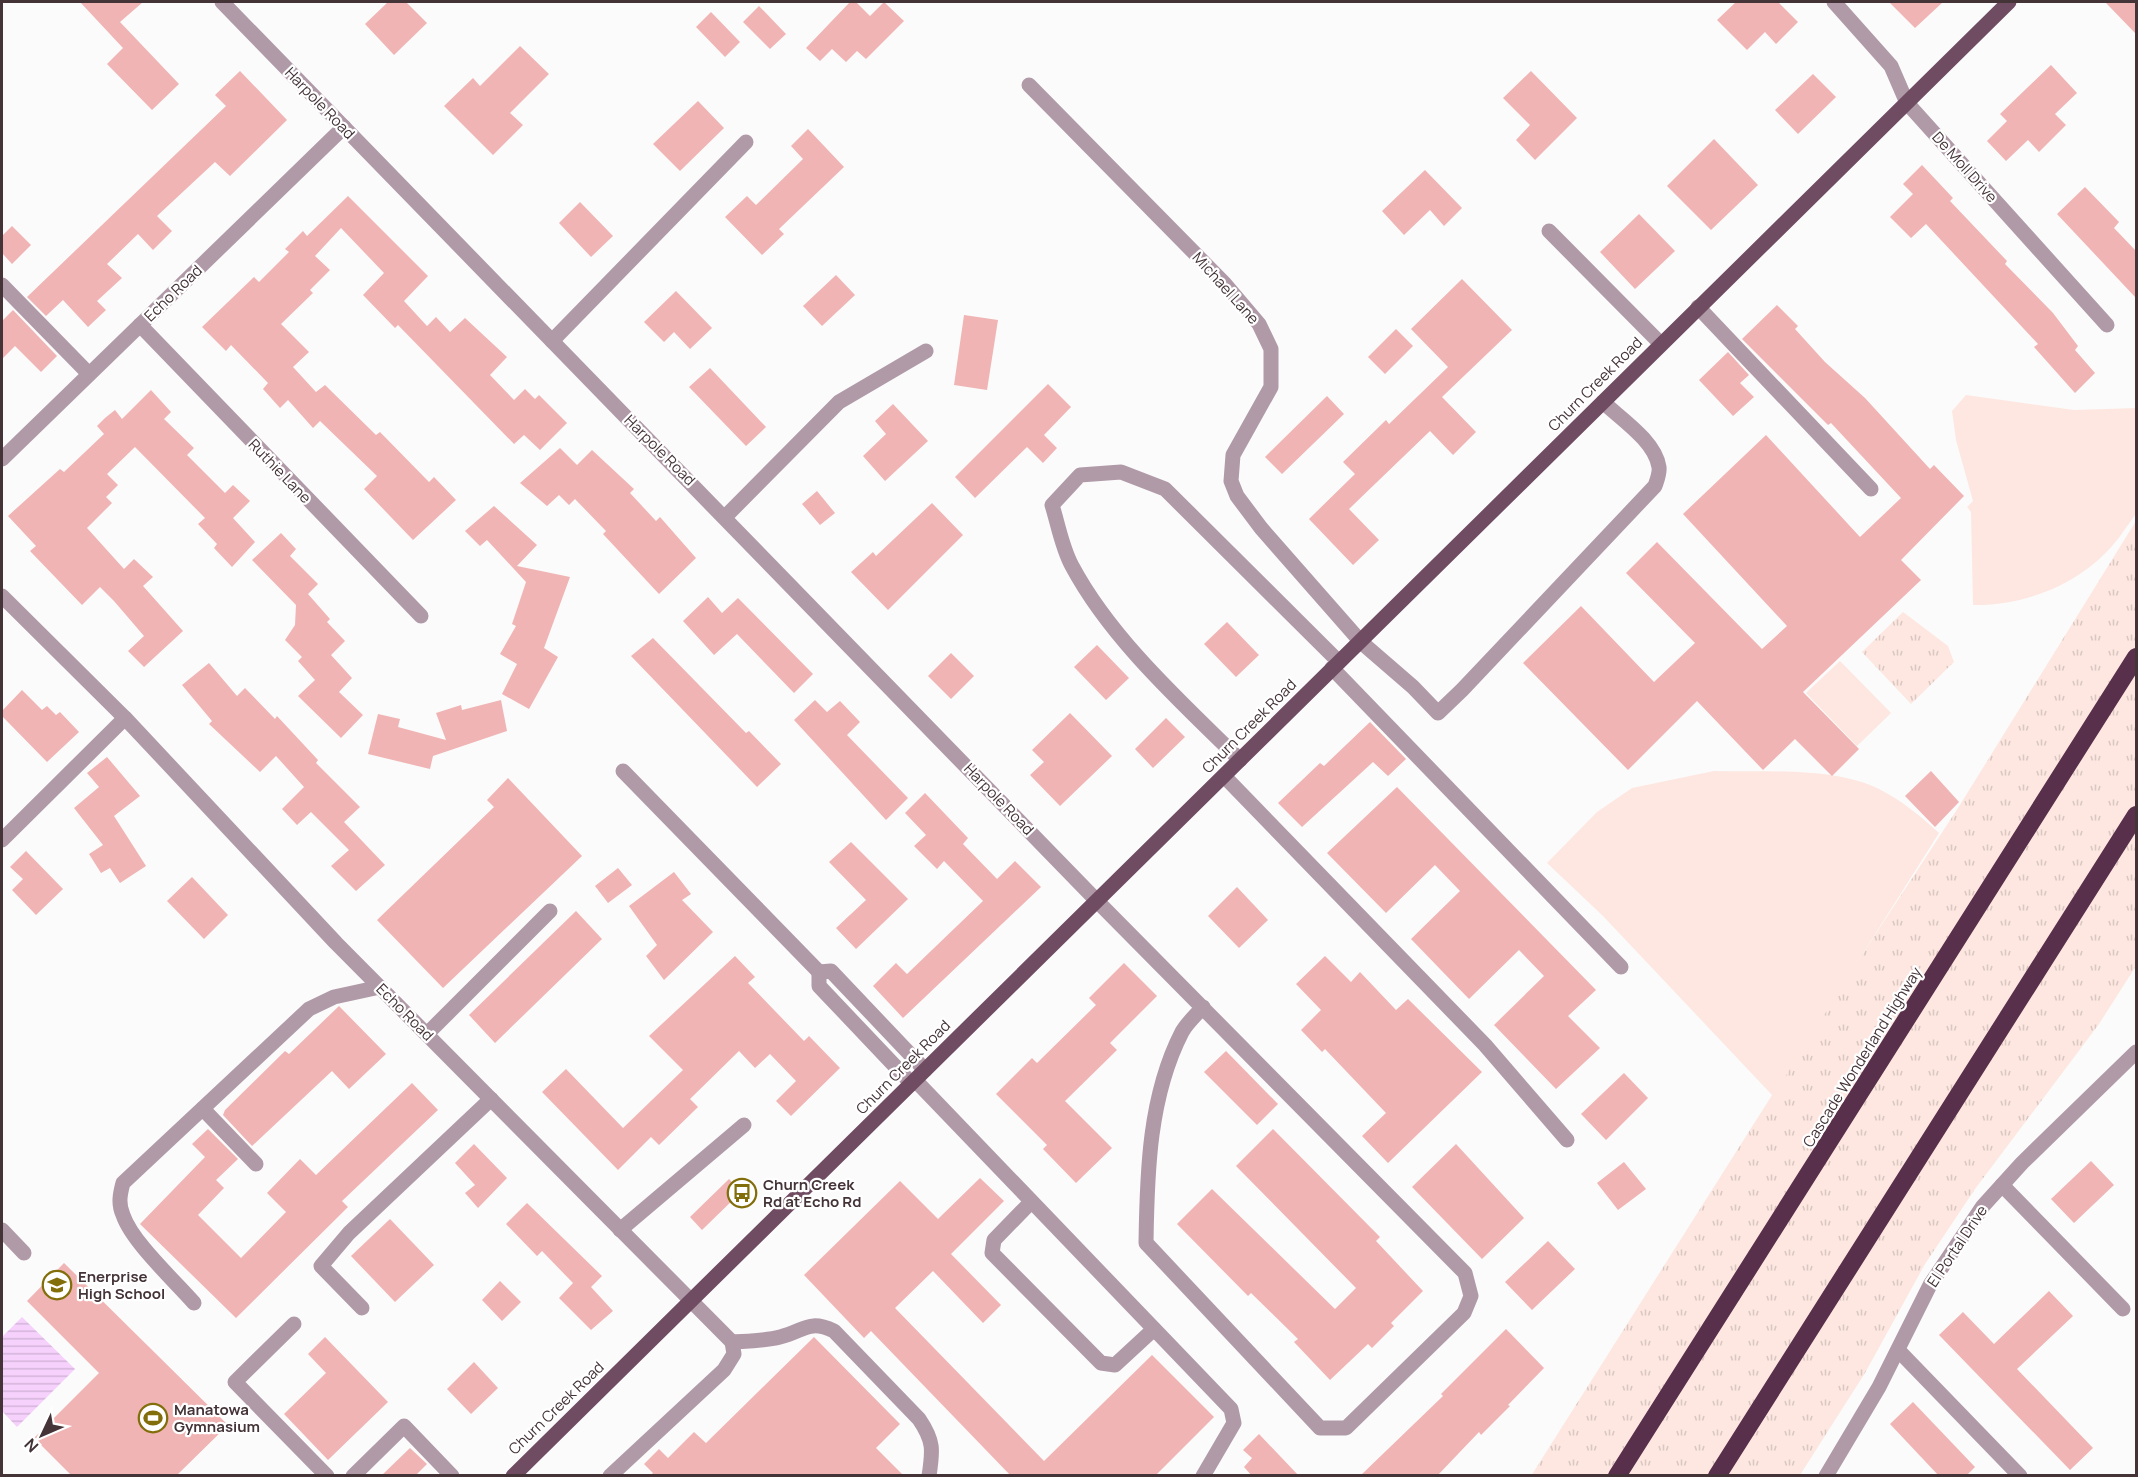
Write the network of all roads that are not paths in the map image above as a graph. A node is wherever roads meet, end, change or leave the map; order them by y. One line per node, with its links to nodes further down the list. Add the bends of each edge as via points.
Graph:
1 (222, 2): 6 (street, Harpole Road)
2 (1834, 2): 5 (street, De Moll Drive, via 1891,66)
3 (2009, 2): 5 (main road, Churn Creek Road)
4 (1029, 85): 23 (street, Michael Lane, via 1225,284 1259,324 1270,349 1271,387 1233,455 1231,481 1245,509)
5 (1906, 102): 10 (main road, Churn Creek Road); 12 (street, De Moll Drive)
6 (344, 127): 11 (street, Echo Road); 13 (street, Harpole Road)
7 (746, 142): 13 (street)
8 (1549, 231): 14 (street)
9 (2, 285): 16 (street)
10 (1698, 307): 14 (main road, Churn Creek Road); 19 (street)
11 (140, 325): 16 (street, Echo Road); 22 (street, Ruthie Lane)
12 (2107, 325)
13 (552, 341): 20 (street, Harpole Road)
14 (1661, 344): 17 (main road, Churn Creek Road)
15 (926, 351): 20 (street, via 839,402)
16 (89, 374): 18 (street, Echo Road)
17 (1603, 402): 23 (main road, Churn Creek Road); 23 (street, Michael Lane, via 1656,456 1660,470 1655,486 1462,690 1438,713)
18 (2, 459)
19 (1871, 489)
20 (725, 516): 32 (street, Harpole Road)
21 (2, 596): 26 (street, Echo Road)
22 (421, 616)
23 (1361, 642): 25 (main road, Churn Creek Road)
24 (2136, 657): 65 (highway, Cascade Wonderland Highway)
25 (1336, 665): 27 (main road, Churn Creek Road); 27 (street, via 1165,489 1121,472 1080,475 1052,505 1071,564 1102,613 1169,690); 34 (street)
26 (125, 718): 31 (street); 35 (street, Echo Road)
27 (1240, 760): 29 (main road, Churn Creek Road)
28 (623, 771): 39 (street, via 819,972 831,971)
29 (1224, 776): 32 (main road, Churn Creek Road); 43 (street, via 1485,1045)
30 (2136, 815): 66 (highway)
31 (2, 840)
32 (1097, 901): 36 (street, Harpole Road); 39 (main road, Churn Creek Road)
33 (550, 911): 37 (street)
34 (1621, 967)
35 (380, 987): 37 (street, Echo Road); 41 (street, via 334,997 309,1009)
36 (1203, 1007): 36 (street, Harpole Road, via 1465,1273 1472,1296 1464,1313 1346,1428 1320,1428 1146,1243 1147,1180 1161,1081 1183,1029)
37 (427, 1034): 40 (street, Echo Road)
38 (2136, 1052): 45 (street, El Portal Drive)
39 (917, 1078): 46 (street); 50 (main road, Churn Creek Road)
40 (491, 1100): 48 (street, Echo Road); 52 (street, via 349,1233 321,1266)
41 (202, 1109): 44 (street); 51 (street, via 123,1183 119,1198 130,1230)
42 (744, 1125): 48 (street)
43 (1567, 1140)
44 (256, 1164)
45 (2002, 1185): 53 (street); 57 (street, El Portal Drive, via 1948,1254)
46 (1031, 1202): 55 (street); 55 (street, via 994,1240 992,1253 1101,1364 1115,1365)
47 (2, 1230): 49 (street)
48 (620, 1230): 50 (street, Echo Road)
49 (24, 1253)
50 (690, 1302): 56 (street, Echo Road); 61 (main road, Churn Creek Road)
51 (194, 1303)
52 (362, 1308)
53 (2123, 1309)
54 (294, 1324): 58 (street, via 235,1382)
55 (1154, 1329): 64 (street, via 1231,1409 1234,1423)
56 (732, 1342): 62 (street, via 734,1354 724,1370); 63 (street, via 781,1337 819,1324 834,1331 929,1434 933,1450)
57 (1898, 1350): 67 (street, El Portal Drive); 68 (street)
58 (327, 1476)
59 (353, 1476): 60 (street, via 404,1426)
60 (452, 1476)
61 (513, 1476)
62 (610, 1476)
63 (929, 1476)
64 (1203, 1476)
65 (1617, 1476)
66 (1717, 1476)
67 (1826, 1476)
68 (2020, 1476)

